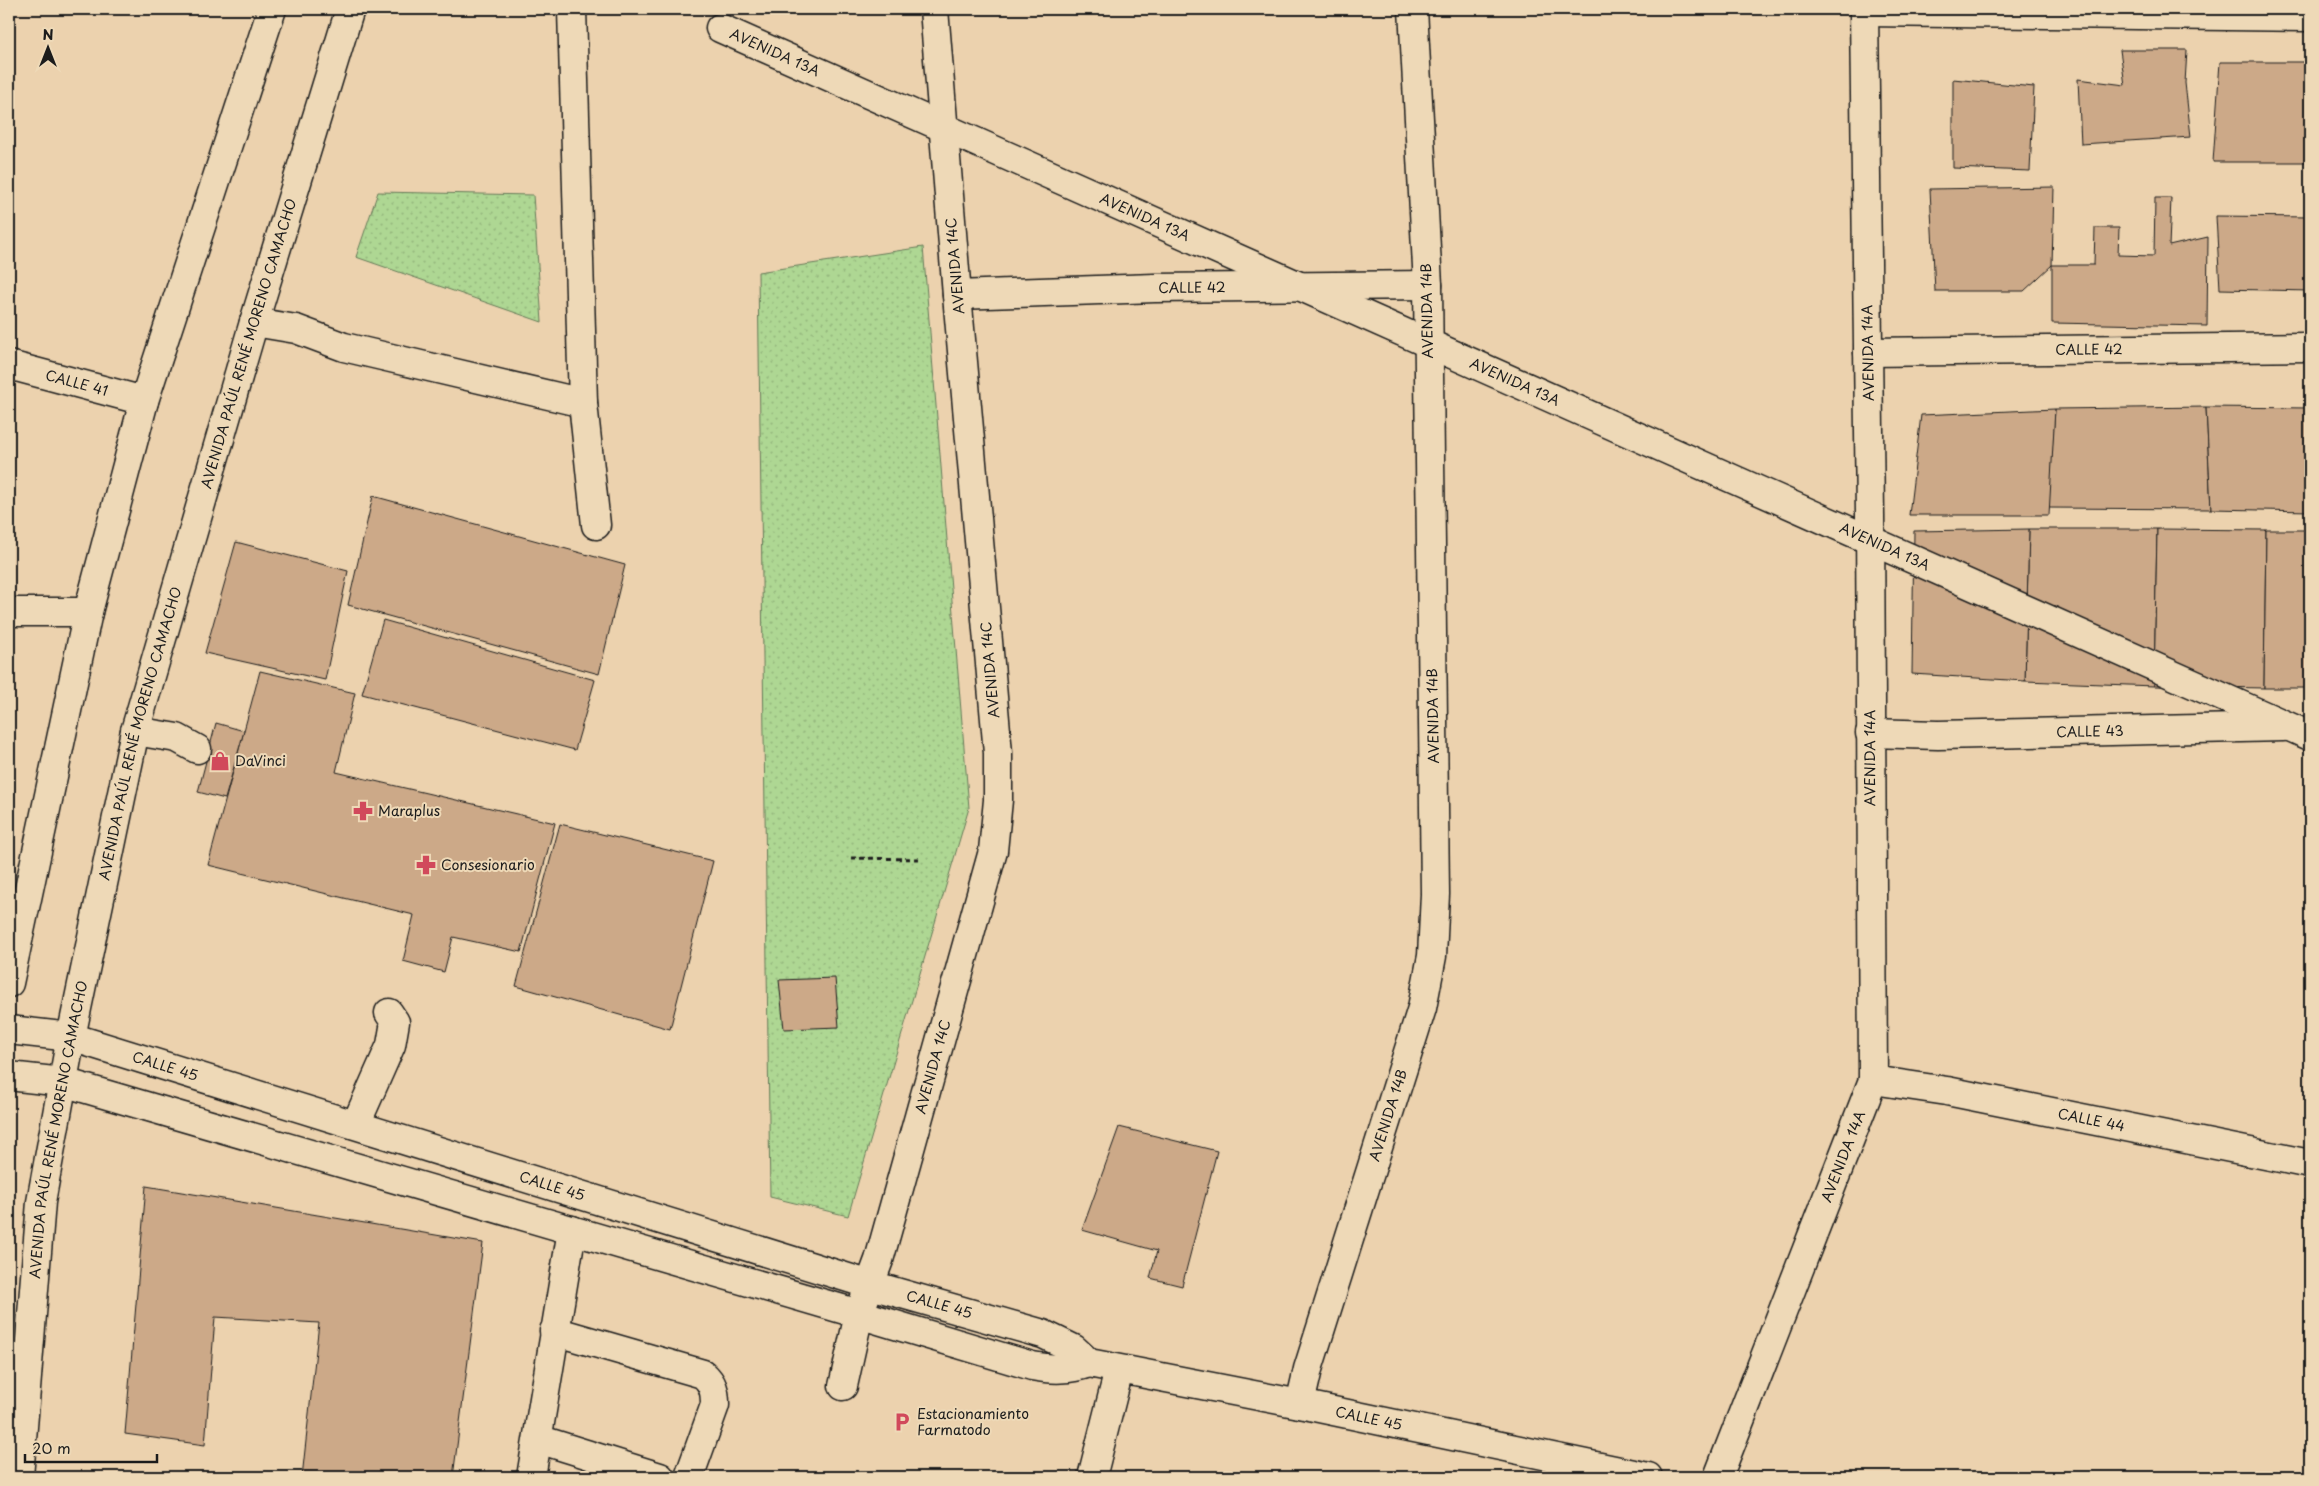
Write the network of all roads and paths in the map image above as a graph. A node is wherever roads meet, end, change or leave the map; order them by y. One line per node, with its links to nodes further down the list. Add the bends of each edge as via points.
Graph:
1 (272, 9): 15 (street)
2 (350, 9): 11 (street, AVENIDA PAÚL RENÉ MORENO CAMACHO)
3 (572, 9): 16 (street)
4 (934, 9): 10 (street, AVENIDA 14C)
5 (1413, 9): 9 (street, AVENIDA 14B)
6 (1864, 10): 7 (street); 13 (street, AVENIDA 14A)
7 (2310, 17)
8 (720, 28): 23 (street, AVENIDA 13A)
9 (1428, 285): 10 (street, CALLE 42, via 1155,288); 43 (street, AVENIDA 14B, via 1435,894 1432,956 1422,1008 1308,1369)
10 (957, 295): 37 (street, AVENIDA 14C, via 998,753 998,800 993,851)
11 (254, 322): 16 (street, via 296,329 344,346); 21 (street, AVENIDA PAÚL RENÉ MORENO CAMACHO)
12 (2310, 347): 13 (street, CALLE 42)
13 (1868, 352): 22 (street, AVENIDA 14A)
14 (9, 365): 15 (street, CALLE 41)
15 (144, 401): 19 (street)
16 (582, 403): 17 (street)
17 (596, 526)
18 (9, 612): 19 (street)
19 (88, 612): 27 (street)
20 (2310, 726): 22 (street, CALLE 43, via 1938,735)
21 (135, 731): 24 (street, via 177,738); 30 (street, AVENIDA PAÚL RENÉ MORENO CAMACHO)
22 (1870, 733): 32 (street, AVENIDA 14A)
23 (2310, 736)
24 (197, 749)
25 (851, 858): 26 (path)
26 (919, 858)
27 (9, 983)
28 (389, 1013): 34 (street, via 396,1022 391,1046)
29 (9, 1030): 30 (street, CALLE 45)
30 (71, 1037): 33 (street, AVENIDA PAÚL RENÉ MORENO CAMACHO); 34 (street, CALLE 45)
31 (9, 1076): 33 (street, CALLE 45)
32 (1872, 1080): 35 (street, CALLE 44); 51 (street, AVENIDA 14A)
33 (63, 1082): 36 (street, CALLE 45); 45 (street, AVENIDA PAÚL RENÉ MORENO CAMACHO, via 41,1202)
34 (356, 1124): 37 (street, CALLE 45)
35 (2310, 1164)
36 (572, 1230): 38 (street, CALLE 45); 39 (street)
37 (871, 1285): 38 (street, AVENIDA 14C); 40 (street, CALLE 45, via 1043,1334 1074,1349)
38 (859, 1314): 40 (street, CALLE 45, via 1032,1366 1058,1370); 42 (street, AVENIDA 14C)
39 (554, 1331): 44 (street); 48 (street, via 703,1374 712,1382 715,1405)
40 (1089, 1363): 41 (street, CALLE 45)
41 (1119, 1370): 43 (street, CALLE 45); 49 (street)
42 (842, 1386)
43 (1300, 1404): 50 (street, CALLE 45)
44 (538, 1439): 46 (street); 47 (street)
45 (19, 1477)
46 (531, 1477)
47 (660, 1477)
48 (689, 1477)
49 (1092, 1477)
50 (1648, 1477)
51 (1718, 1477)

